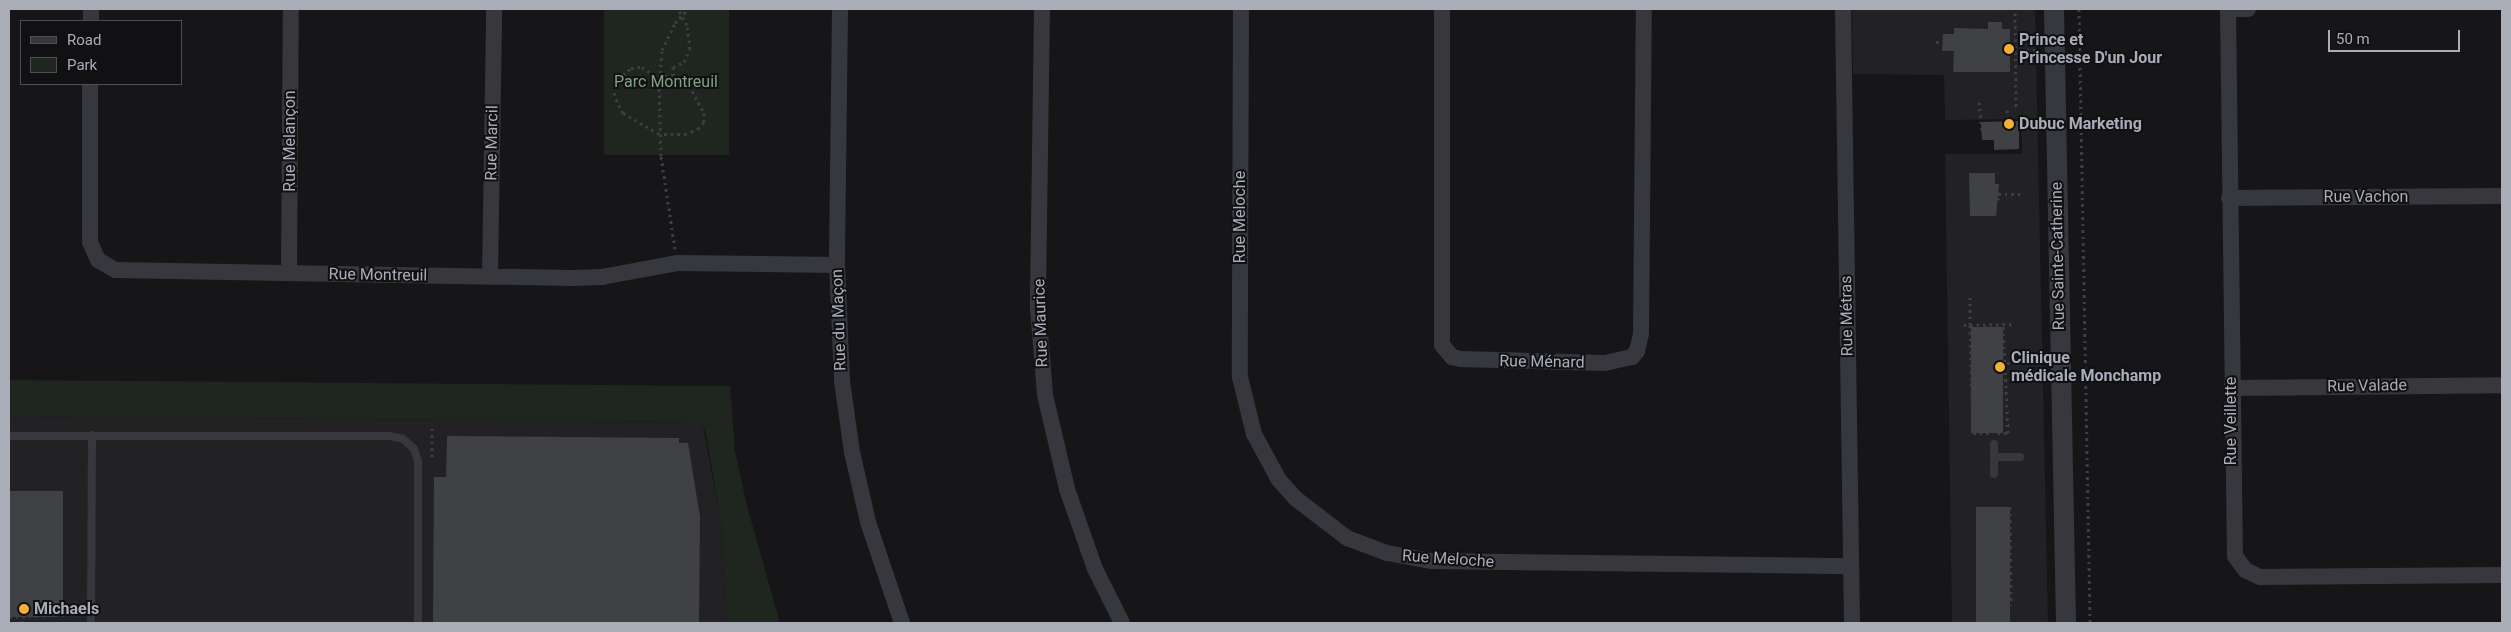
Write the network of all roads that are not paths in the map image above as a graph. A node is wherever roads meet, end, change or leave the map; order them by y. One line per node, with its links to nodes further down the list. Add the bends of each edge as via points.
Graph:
1 (292, 9): 16 (street, Rue Melançon)
2 (494, 9): 17 (street, Rue Marcil)
3 (840, 9): 15 (street, Rue du Maçon)
4 (1042, 9): 31 (street, Rue Maurice, via 1038,308 1046,395 1067,489 1095,568)
5 (1241, 9): 26 (street, Rue Meloche, via 1241,384 1246,412 1265,457 1279,480 1301,504 1330,528 1364,545 1431,561)
6 (1442, 9): 7 (street, Rue Ménard, via 1442,345 1452,357 1460,359 1605,363 1632,357 1637,352 1641,334)
7 (1644, 9)
8 (1842, 9): 26 (street, Rue Métras)
9 (2054, 9): 33 (street, Rue Sainte-Catherine)
10 (2228, 9): 11 (street); 14 (street, Rue Veillette)
11 (2248, 9)
12 (90, 85): 16 (street, Rue Montreuil, via 90,242 98,260 115,270 128,272)
13 (2502, 196): 14 (street, Rue Vachon)
14 (2230, 198): 19 (street, Rue Veillette)
15 (837, 265): 17 (street, Rue Montreuil, via 684,263 602,277); 30 (street, Rue du Maçon, via 838,336 852,452 877,552)
16 (289, 274): 17 (street, Rue Montreuil)
17 (490, 276)
18 (2502, 385): 19 (street, Rue Valade)
19 (2231, 388): 27 (street, Rue Veillette, via 2233,548 2245,570 2272,578)
20 (92, 435): 21 (lane); 28 (lane); 29 (lane, via 380,436 403,439 414,448 418,461)
21 (9, 436)
22 (1994, 444): 23 (lane)
23 (1994, 457): 24 (lane); 25 (lane)
24 (2020, 457)
25 (1994, 474)
26 (1851, 566): 32 (street, Rue Métras)
27 (2502, 575)
28 (91, 623)
29 (418, 623)
30 (902, 623)
31 (1122, 623)
32 (1852, 623)
33 (2066, 623)

